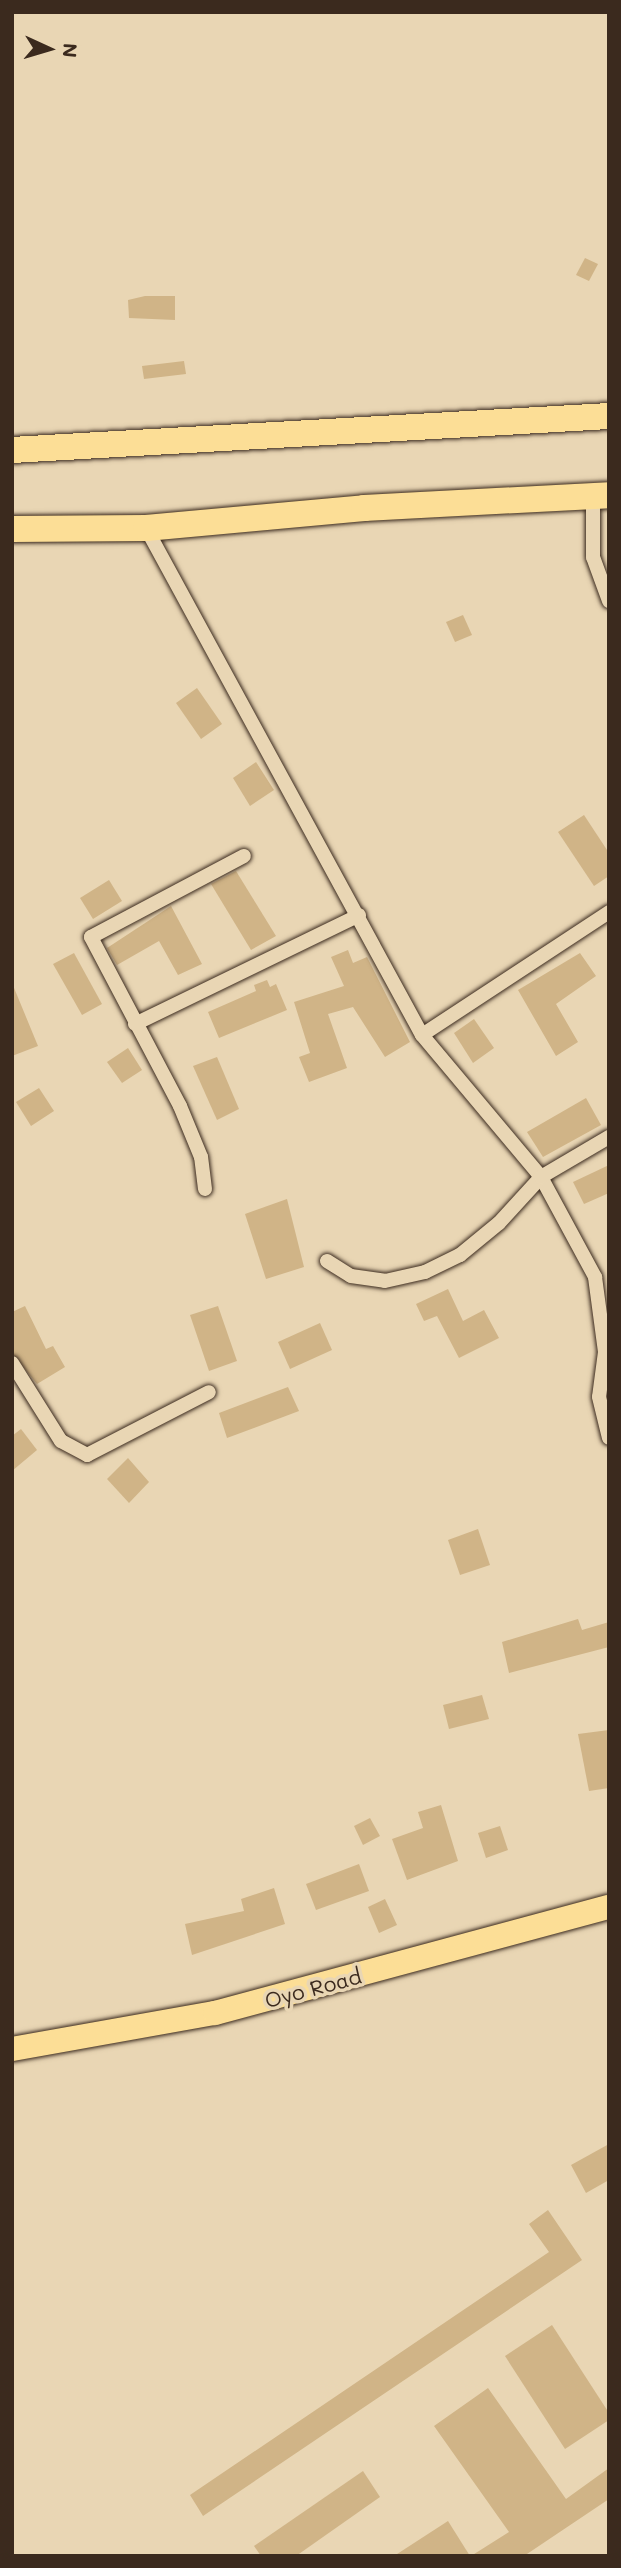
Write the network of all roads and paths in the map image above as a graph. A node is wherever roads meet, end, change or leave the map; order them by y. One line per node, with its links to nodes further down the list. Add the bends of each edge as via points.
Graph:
1 (609, 416): 2 (highway)
2 (12, 450)
3 (601, 496): 4 (highway, via 364,508); 6 (street, via 593,557)
4 (146, 528): 5 (highway); 9 (street)
5 (12, 529)
6 (609, 601)
7 (244, 856): 10 (street, via 91,937)
8 (609, 912): 11 (street)
9 (359, 915): 10 (street); 11 (street)
10 (135, 1024): 14 (street, via 180,1106 201,1157)
11 (422, 1034): 13 (street)
12 (609, 1137): 13 (street)
13 (541, 1177): 15 (street, via 499,1223 460,1255 425,1272 385,1281 351,1276); 18 (street, via 595,1277 606,1352 599,1397)
14 (205, 1189)
15 (327, 1261)
16 (12, 1363): 17 (street, via 61,1441 87,1455)
17 (209, 1392)
18 (609, 1438)
19 (608, 1907): 20 (highway, Oyo Road, via 215,2013)
20 (12, 2049)

